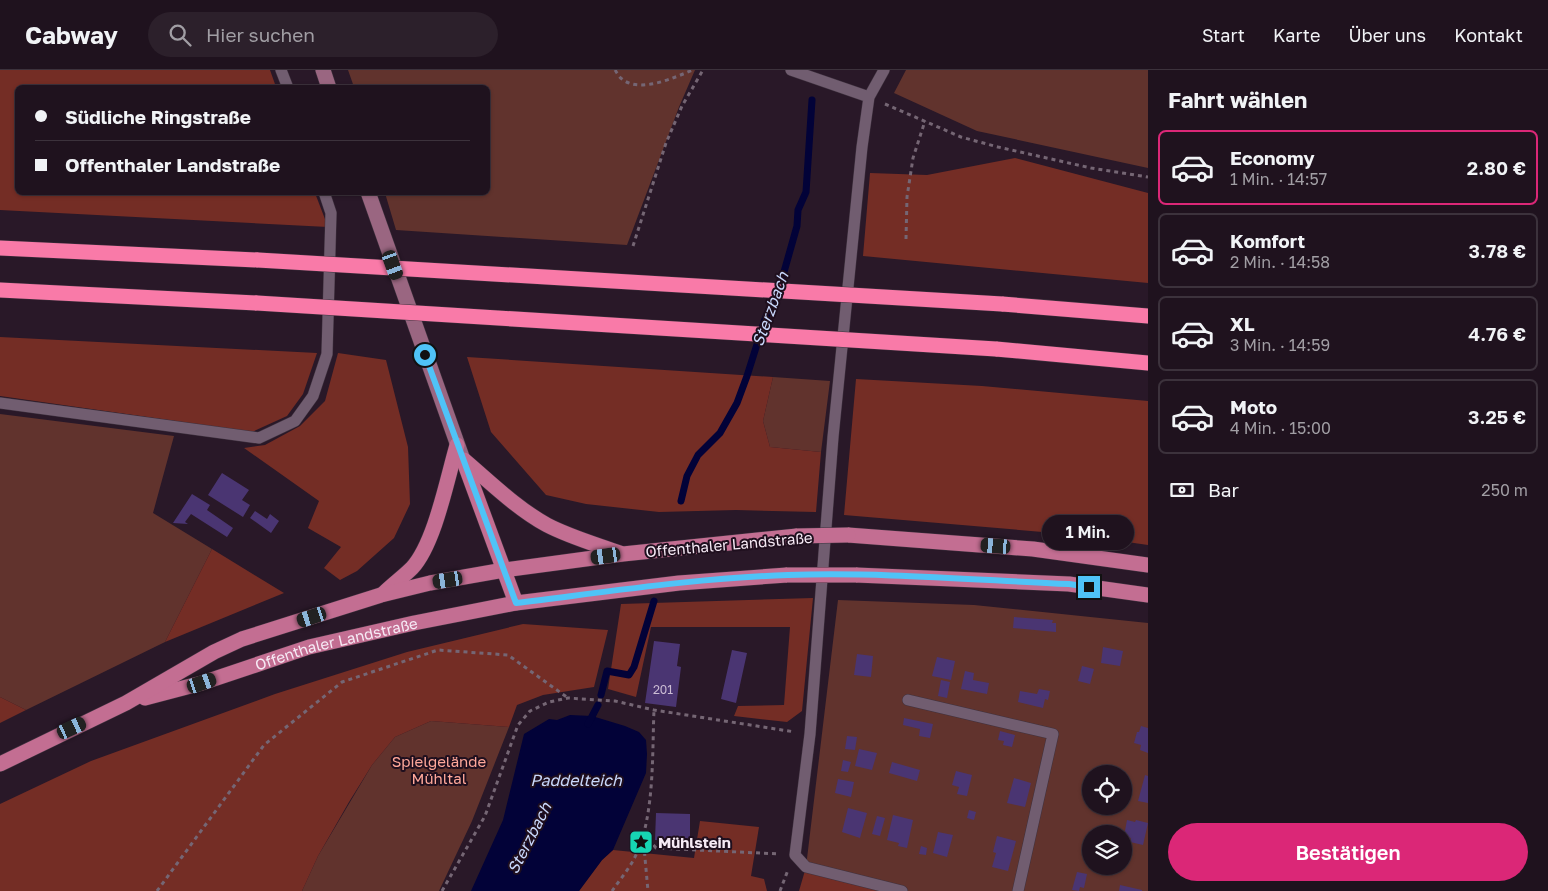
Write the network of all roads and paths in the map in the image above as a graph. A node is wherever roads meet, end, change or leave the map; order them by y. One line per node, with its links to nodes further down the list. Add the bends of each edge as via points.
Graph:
1 (281, 70): 8 (lane)
2 (323, 70): 9 (main road)
3 (614, 70): 4 (path, via 623,80 641,85 661,82)
4 (693, 70)
5 (703, 70): 16 (path, via 682,106 666,144)
6 (791, 70): 10 (lane)
7 (884, 70): 10 (lane)
8 (287, 85)
9 (328, 85)
10 (869, 97): 11 (path); 34 (lane, via 833,437)
11 (925, 121): 12 (path, via 961,137 998,147); 15 (path, via 913,158 907,198)
12 (1148, 177)
13 (325, 195): 21 (lane, via 331,213 327,354 313,396 295,421 259,438)
14 (369, 195): 22 (main road)
15 (906, 239)
16 (634, 246)
17 (0, 248): 19 (highway, bridge, via 1002,304)
18 (0, 290): 20 (highway, bridge, via 996,348)
19 (1148, 316)
20 (1148, 363)
21 (0, 402)
22 (457, 445): 23 (main road); 27 (main road, via 434,526 424,549 412,567)
23 (464, 460): 24 (main road, via 546,524); 26 (main road)
24 (623, 554): 25 (main road, Offenthaler Landstraße, bridge, via 797,536 848,535 1033,549); 26 (main road, Offenthaler Landstraße)
25 (1148, 565)
26 (504, 570): 27 (main road, Offenthaler Landstraße); 29 (main road)
27 (381, 595): 32 (main road, Offenthaler Landstraße, via 242,639)
28 (1148, 595): 29 (main road, Offenthaler Landstraße, bridge, via 1069,584 787,575 680,583)
29 (516, 603): 32 (main road, Offenthaler Landstraße, via 414,622 309,647 202,683)
30 (568, 698): 33 (path, via 615,701); 38 (path, via 508,655 438,650 342,682 264,745); 39 (path, via 530,711 518,725 485,816)
31 (908, 700): 43 (lane, via 1053,734)
32 (126, 703): 35 (main road, Offenthaler Landstraße)
33 (654, 710): 34 (path); 36 (path, via 651,799)
34 (810, 734): 37 (lane)
35 (0, 764)
36 (643, 833): 37 (path, via 656,848); 40 (path, via 634,859); 41 (path)
37 (795, 855): 42 (lane, via 806,867)
38 (157, 891)
39 (442, 891)
40 (612, 891)
41 (648, 891)
42 (902, 891)
43 (1018, 891)

